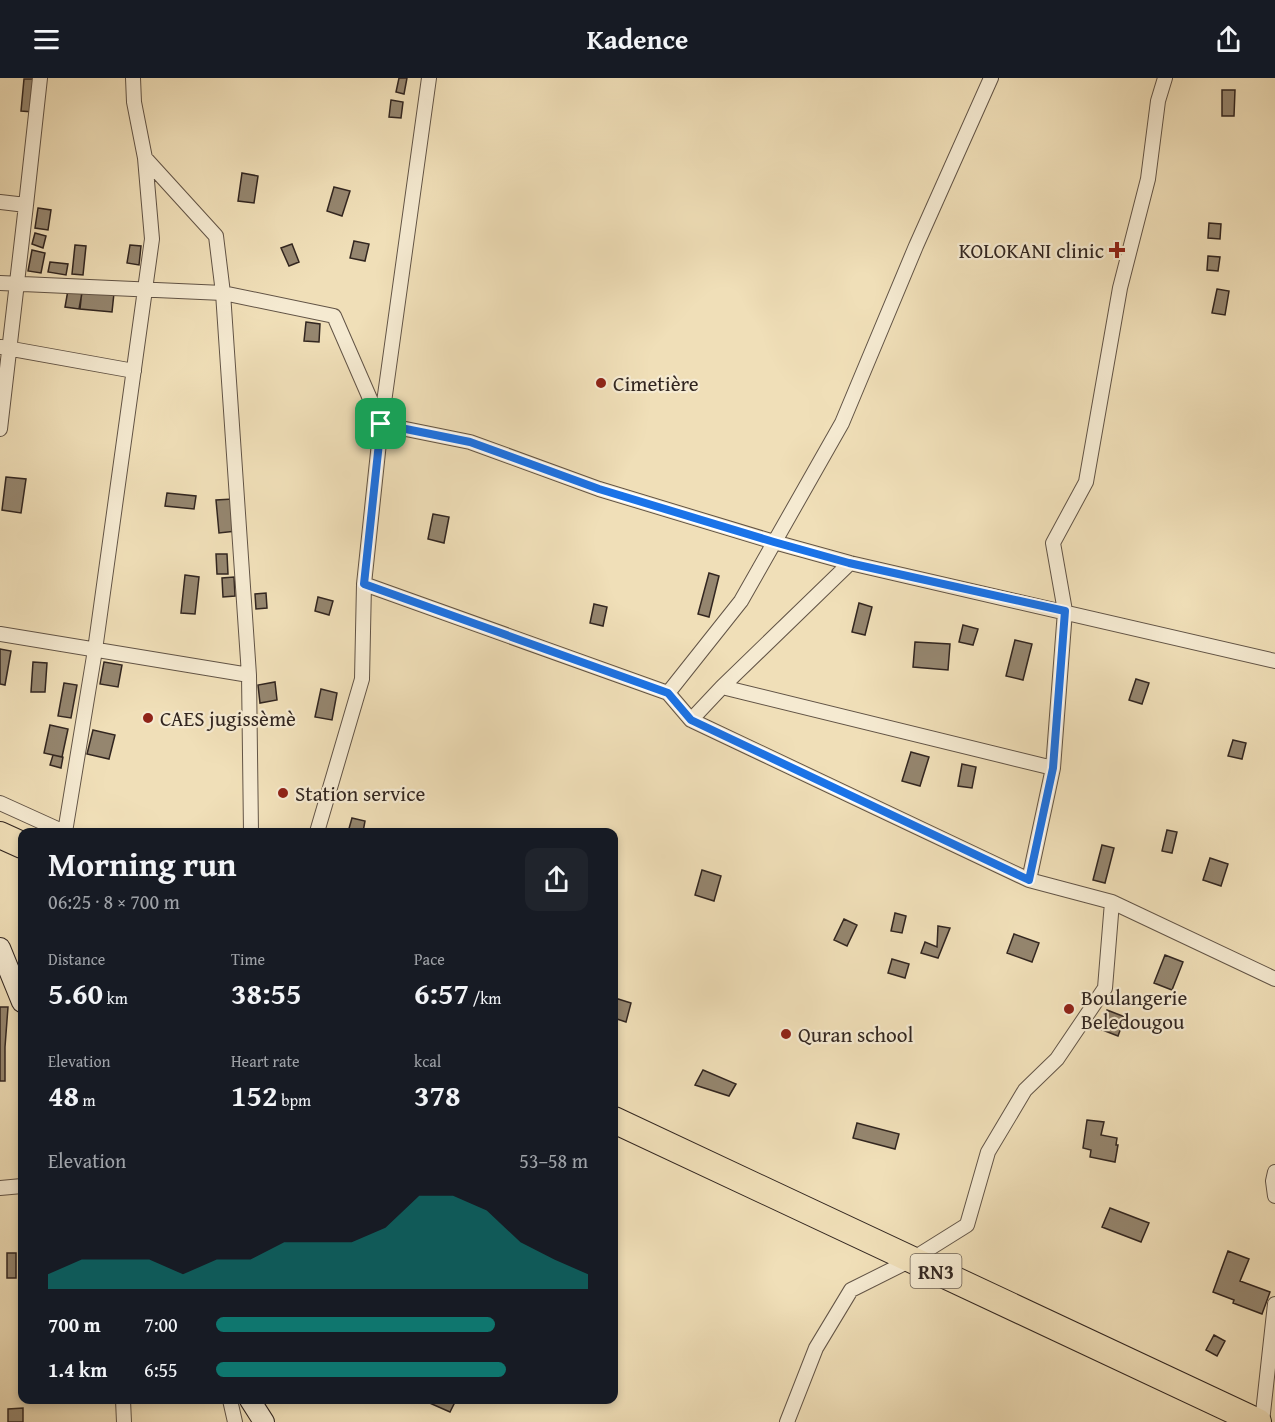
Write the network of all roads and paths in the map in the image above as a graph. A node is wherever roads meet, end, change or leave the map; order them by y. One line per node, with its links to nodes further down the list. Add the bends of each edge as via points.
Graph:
1 (40, 78): 8 (street)
2 (134, 78): 6 (street, via 134,102)
3 (429, 78): 15 (street)
4 (991, 78): 17 (street, via 842,423)
5 (1164, 78): 20 (street, via 1148,179 1120,288 1086,482 1053,543)
6 (145, 158): 11 (street, via 152,239); 12 (street, via 216,236)
7 (0, 202): 8 (street)
8 (26, 205): 10 (street)
9 (0, 283): 10 (street)
10 (17, 284): 11 (street); 13 (street)
11 (145, 290): 12 (street); 14 (street)
12 (223, 293): 15 (street, via 334,316); 24 (street)
13 (4, 348): 14 (street); 16 (street)
14 (134, 371): 22 (street)
15 (381, 424): 17 (street, via 470,442 599,489); 19 (street)
16 (0, 429)
17 (774, 542): 18 (street); 26 (street, via 741,601)
18 (849, 563): 20 (street); 25 (street)
19 (364, 584): 26 (street); 33 (street, via 362,680)
20 (1065, 611): 23 (street); 28 (street)
21 (0, 634): 22 (street)
22 (95, 650): 24 (street); 31 (street)
23 (1275, 661)
24 (249, 675): 32 (street)
25 (722, 687): 27 (street); 28 (street)
26 (668, 693): 27 (street)
27 (691, 720): 36 (street)
28 (1053, 768): 36 (street)
29 (0, 803): 30 (street)
30 (56, 828)
31 (66, 828)
32 (250, 828)
33 (318, 828)
34 (0, 835): 35 (highway)
35 (18, 843)
36 (1029, 880): 37 (street)
37 (1112, 902): 39 (street); 46 (street, via 1105,988 1057,1059 1025,1090 988,1152 967,1225)
38 (0, 948): 40 (street)
39 (1275, 979)
40 (18, 992)
41 (618, 1122): 46 (highway, RN3)
42 (1275, 1172): 45 (street)
43 (18, 1186): 44 (street)
44 (0, 1188)
45 (1275, 1196)
46 (912, 1260): 54 (street, via 850,1290 816,1348); 55 (highway, RN3)
47 (1275, 1304): 55 (street)
48 (123, 1404): 51 (street)
49 (231, 1404): 52 (street)
50 (253, 1404): 53 (street)
51 (124, 1422)
52 (235, 1422)
53 (264, 1422)
54 (787, 1422)
55 (1260, 1422)

